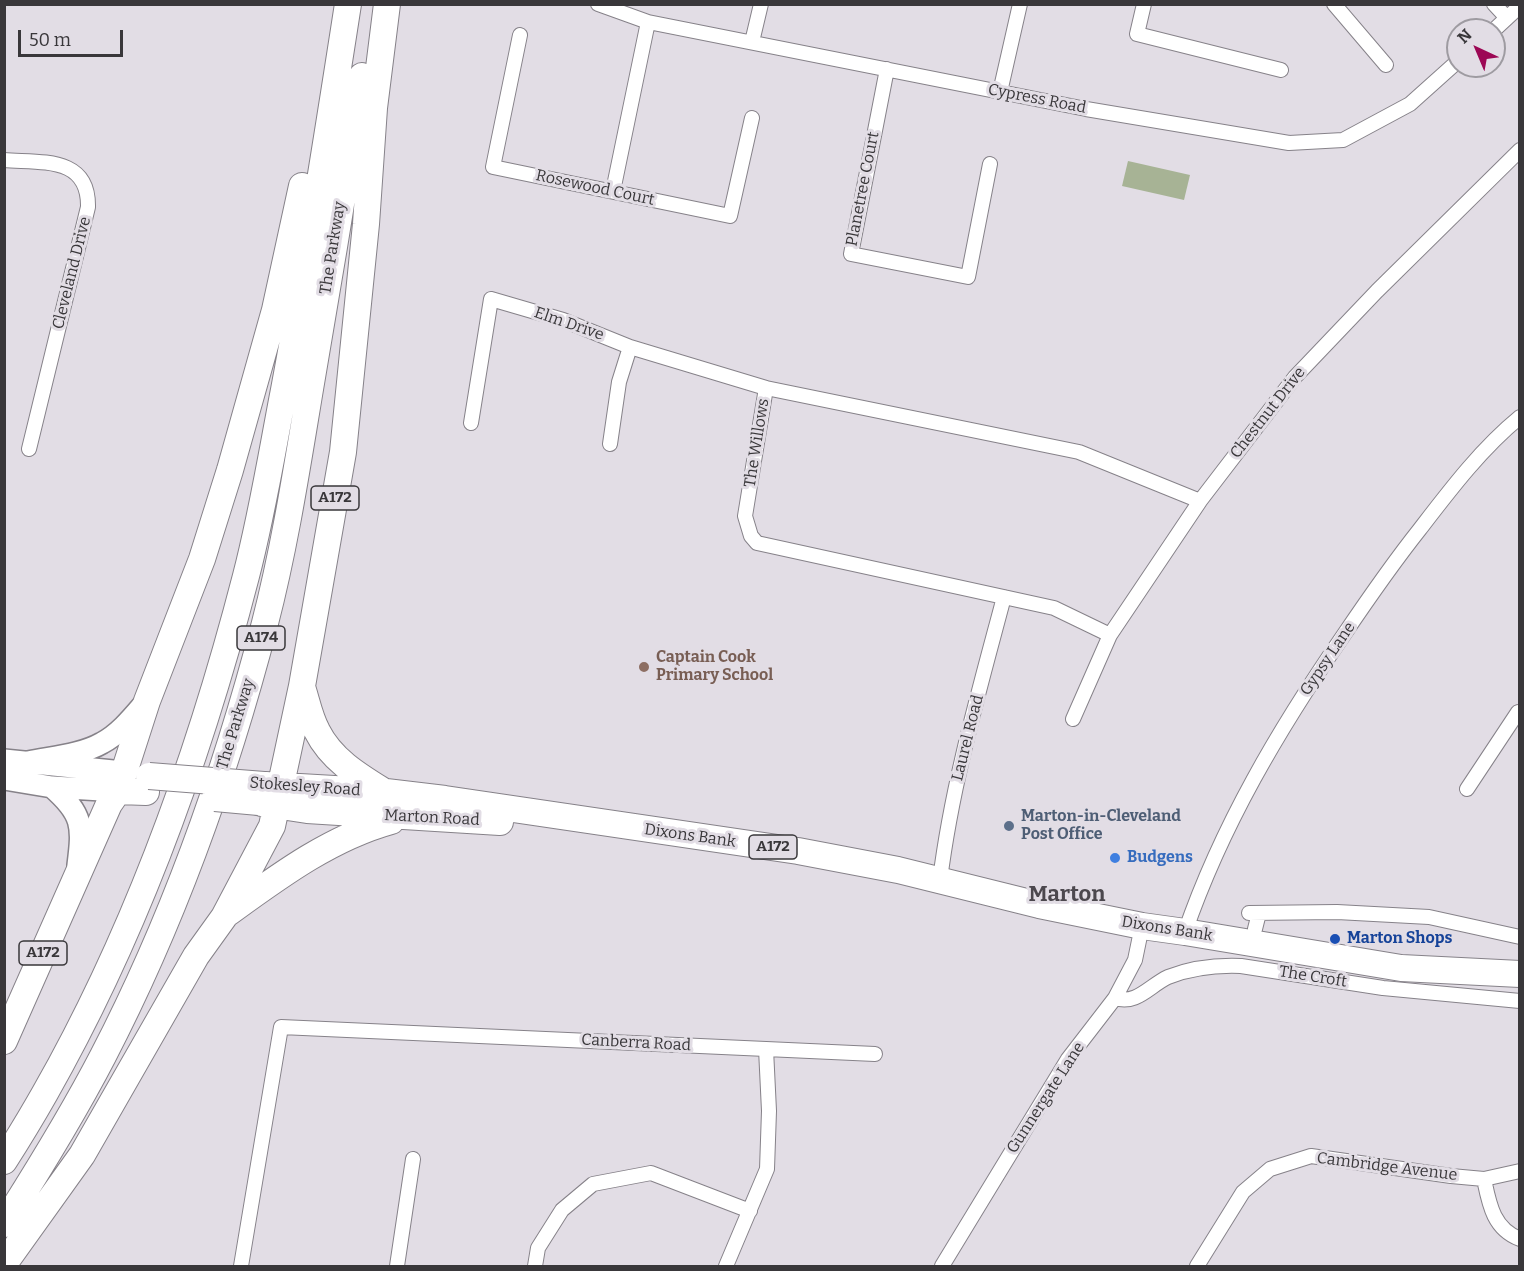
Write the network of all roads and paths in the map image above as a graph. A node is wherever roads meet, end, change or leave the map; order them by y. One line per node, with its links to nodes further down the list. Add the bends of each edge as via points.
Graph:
1 (342, 4): 36 (highway, via 320,89 275,310 202,560)
2 (348, 4): 64 (highway, The Parkway / A174, via 270,465 246,574 220,666 192,760 122,938 46,1092)
3 (373, 4): 68 (highway, The Parkway / A174, via 292,496 266,621 228,753 136,987 81,1097)
4 (387, 4): 35 (highway, A172, via 343,452)
5 (598, 4): 13 (street, Cypress Road)
6 (761, 4): 15 (street)
7 (1020, 4): 20 (street)
8 (1144, 4): 18 (street, via 1137,34)
9 (1494, 4): 12 (street)
10 (1520, 6): 12 (street)
11 (1341, 7): 16 (street)
12 (1507, 18)
13 (648, 22): 15 (street, Cypress Road); 25 (street)
14 (520, 35): 25 (street, Rosewood Court, via 493,167)
15 (752, 42): 17 (street, Cypress Road)
16 (1386, 65)
17 (887, 69): 20 (street, Cypress Road); 24 (street, Planetree Court, via 851,254 968,277)
18 (1281, 70)
19 (1446, 72): 20 (street, Cypress Road, via 1410,104 1343,140 1289,143)
20 (1000, 92)
21 (752, 118): 25 (street, Rosewood Court, via 730,216)
22 (1520, 150): 32 (street, Chestnut Drive, via 1294,377)
23 (4, 160): 31 (street, Cleveland Drive, via 65,166 76,172 89,192)
24 (990, 164)
25 (613, 191)
26 (630, 347): 27 (street, Elm Drive); 29 (street, Elm Drive, via 563,320 491,299); 30 (street)
27 (766, 388): 32 (street, The Willows, via 1079,452); 33 (street, The Willows, via 745,516 757,543)
28 (1520, 417): 55 (street, Gypsy Lane, via 1442,500 1394,562 1296,707 1234,813)
29 (471, 423)
30 (610, 444)
31 (29, 449)
32 (1200, 501): 34 (street, Chestnut Drive)
33 (1004, 597): 34 (street, The Willows, via 1054,608); 51 (street, Laurel Road, via 960,765)
34 (1110, 635): 38 (street, Chestnut Drive)
35 (302, 686): 45 (highway, A172, via 316,729 328,749 345,766); 46 (highway, A172)
36 (147, 701): 40 (main road, via 127,724 102,743 83,751); 42 (highway)
37 (1519, 712): 44 (street)
38 (1073, 719)
39 (4, 760): 40 (main road, Stokesley Road / A172)
40 (28, 762): 42 (main road, Stokesley Road / A172)
41 (4, 779): 43 (main road, Stokesley Road / A172)
42 (120, 782): 43 (main road, Stokesley Road / A172); 46 (highway, Stokesley Road / A172, bridge); 50 (highway, A172)
43 (52, 788): 50 (main road, A172, via 79,819)
44 (1467, 789)
45 (386, 792): 46 (highway, Stokesley Road / A172); 47 (highway, Stokesley Road / A172)
46 (271, 795): 48 (highway, Marton Road / A172, via 307,810); 52 (highway, via 272,826)
47 (444, 809): 48 (highway, Marton Road / A172); 49 (highway, Marton Road / A172, via 559,825)
48 (406, 817): 52 (highway, via 340,840 305,859)
49 (605, 824): 51 (highway, Dixons Bank / A172, via 798,851)
50 (76, 878): 60 (highway, A172)
51 (940, 880): 53 (highway, Dixons Bank / A172)
52 (224, 917): 70 (highway, via 196,956 82,1155)
53 (1142, 926): 55 (highway, Dixons Bank / A172); 58 (street, Gunnergate Lane, via 1135,960)
54 (1255, 929): 56 (street, via 1254,913 1337,912 1429,917)
55 (1185, 932): 57 (highway, Dixons Bank / A172, via 1401,968)
56 (1520, 937)
57 (1520, 974)
58 (1115, 998): 59 (street, The Croft, via 1133,999 1167,978 1221,965 1383,988); 75 (street, Gunnergate Lane, via 1068,1059)
59 (1520, 1001)
60 (4, 1041)
61 (766, 1049): 62 (street, Canberra Road); 67 (street, via 767,1169); 71 (street, Canberra Road, via 281,1027)
62 (875, 1054)
63 (413, 1159): 72 (street)
64 (4, 1161)
65 (1520, 1171): 66 (street, Cambridge Avenue)
66 (1484, 1179): 69 (street, via 1490,1208 1500,1227); 76 (street, Cambridge Avenue, via 1311,1156 1270,1169 1243,1192)
67 (750, 1211): 73 (street, via 651,1173 593,1184 562,1210 538,1248); 74 (street)
68 (4, 1224)
69 (1520, 1239)
70 (4, 1264)
71 (241, 1266)
72 (397, 1266)
73 (535, 1266)
74 (726, 1266)
75 (942, 1266)
76 (1197, 1266)

